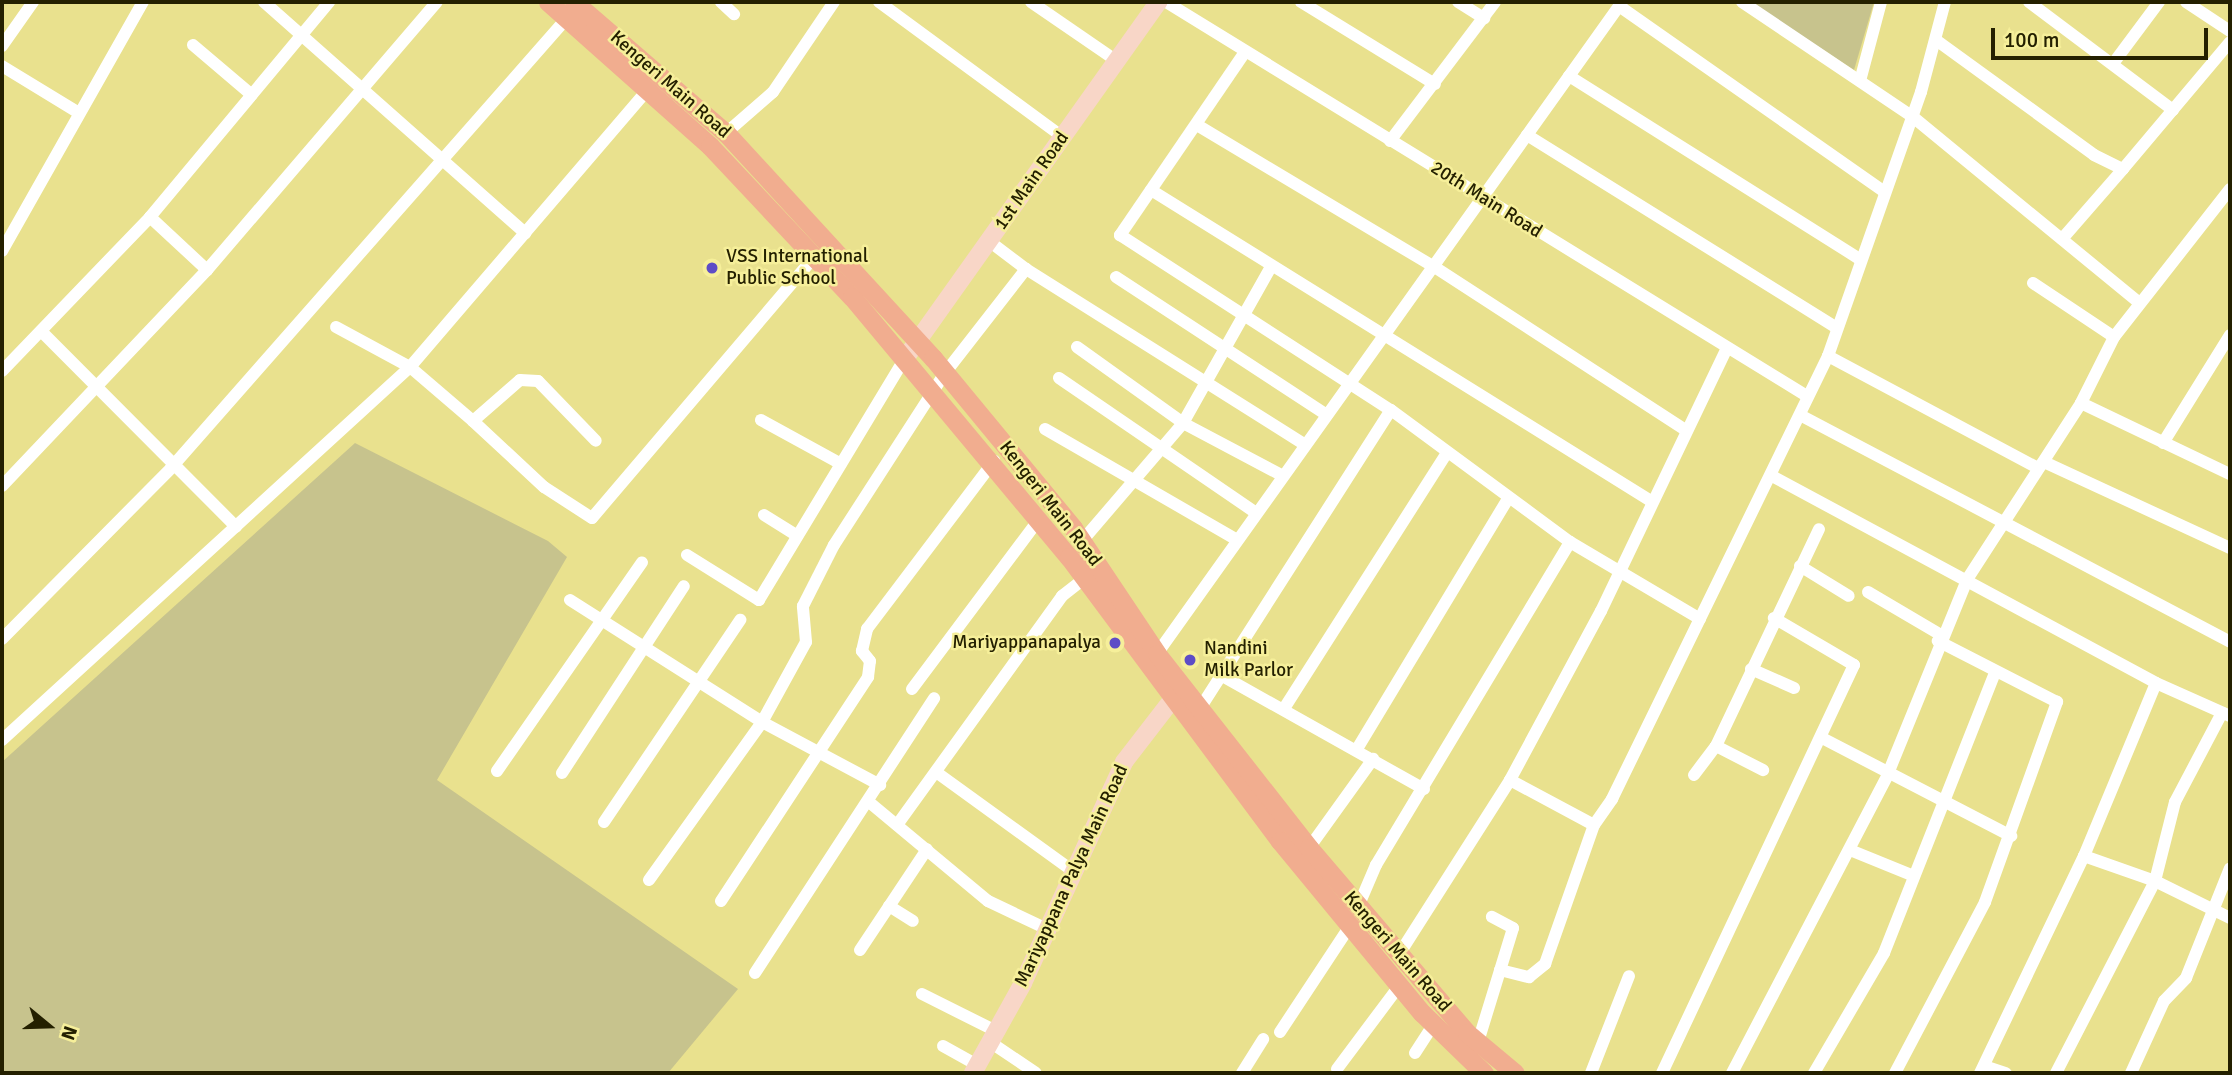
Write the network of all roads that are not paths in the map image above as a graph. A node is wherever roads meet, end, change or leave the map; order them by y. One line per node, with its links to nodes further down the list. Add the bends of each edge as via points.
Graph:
1 (33, 2): 31 (street)
2 (143, 2): 43 (street)
3 (264, 2): 27 (street)
4 (329, 2): 27 (street)
5 (437, 2): 40 (street)
6 (548, 2): 23 (main road, Kengeri Main Road)
7 (721, 2): 24 (street)
8 (834, 2): 46 (street, via 773,92)
9 (879, 2): 48 (street)
10 (1031, 2): 33 (street)
11 (1158, 2): 33 (street, 1st Main Road)
12 (1166, 2): 32 (street, 20th Main Road)
13 (1301, 2): 38 (street)
14 (1458, 2): 25 (street)
15 (1495, 2): 25 (street)
16 (1742, 2): 37 (street)
17 (1881, 2): 37 (street)
18 (1945, 2): 28 (street)
19 (2029, 2): 34 (street)
20 (2159, 2): 34 (street)
21 (2186, 2): 26 (street)
22 (1621, 4): 36 (street); 54 (street)
23 (574, 6): 39 (main road, Kengeri Main Road); 46 (main road, Kengeri Main Road); 50 (street)
24 (734, 14)
25 (1484, 18): 38 (street)
26 (2230, 31)
27 (302, 35): 40 (street); 41 (street)
28 (1936, 40): 44 (street); 51 (street, via 2094,155)
29 (2230, 42): 42 (street)
30 (194, 45): 41 (street)
31 (2, 46)
32 (1245, 52): 45 (street); 49 (street, 20th Main Road)
33 (1117, 61): 48 (street, 1st Main Road)
34 (2115, 61): 42 (street)
35 (2, 66): 43 (street)
36 (1569, 76): 47 (street); 62 (street)
37 (1860, 81): 44 (street)
38 (1435, 84): 49 (street)
39 (648, 89): 57 (street); 61 (main road, Kengeri Main Road)
40 (363, 91): 50 (street); 65 (street)
41 (252, 95): 56 (street)
42 (2173, 110): 51 (street)
43 (79, 113): 60 (street)
44 (1913, 117): 54 (street); 58 (street)
45 (1197, 125): 53 (street); 63 (street)
46 (726, 132): 77 (main road, Kengeri Main Road)
47 (1527, 135): 55 (street); 71 (street)
48 (1063, 137): 59 (street, 1st Main Road)
49 (1390, 141): 55 (street, 20th Main Road)
50 (440, 159): 57 (street); 107 (street)
51 (2123, 169): 58 (street)
52 (2230, 189): 69 (street)
53 (1151, 190): 64 (street); 70 (street, via 1120,235)
54 (1885, 192): 62 (street)
55 (1482, 198): 63 (street); 79 (street, 20th Main Road)
56 (150, 217): 65 (street); 74 (street)
57 (525, 233): 83 (street)
58 (2062, 239): 69 (street)
59 (989, 241): 66 (street); 77 (street, 1st Main Road)
60 (2, 251)
61 (814, 257): 82 (main road, Kengeri Main Road); 96 (street, via 592,519 544,487)
62 (1860, 258): 71 (street)
63 (1433, 265): 73 (street); 99 (street)
64 (1271, 267): 70 (street); 73 (street)
65 (207, 270): 89 (street)
66 (1026, 270): 85 (street); 87 (street)
67 (1116, 276): 80 (street)
68 (2033, 283): 76 (street)
69 (2138, 302): 76 (street)
70 (1241, 316): 80 (street); 88 (street)
71 (1834, 326): 81 (street)
72 (336, 327): 83 (street)
73 (1387, 332): 88 (street); 115 (street)
74 (44, 334): 84 (street); 89 (street)
75 (2230, 335): 101 (street)
76 (2114, 337): 91 (street)
77 (918, 343): 82 (street, 1st Main Road); 85 (main road, Kengeri Main Road)
78 (1077, 347): 97 (street)
79 (1727, 348): 90 (street, 20th Main Road); 99 (street)
80 (1223, 349): 87 (street); 93 (street)
81 (1828, 356): 90 (street); 108 (street)
82 (904, 359): 105 (main road, Kengeri Main Road); 106 (street)
83 (410, 367): 96 (street); 120 (street)
84 (2, 371)
85 (945, 373): 124 (main road, Kengeri Main Road); 158 (street, via 803,606 806,642)
86 (1059, 378): 103 (street)
87 (1206, 381): 97 (street); 102 (street)
88 (1349, 384): 92 (street); 93 (street)
89 (97, 390): 107 (street); 113 (street)
90 (1807, 396): 94 (street)
91 (2081, 403): 101 (street); 108 (street)
92 (1391, 410): 104 (street); 148 (street)
93 (1327, 415): 102 (street)
94 (1800, 415): 111 (street); 119 (street)
95 (761, 420): 106 (street)
96 (473, 421): 100 (street, via 530,378)
97 (1183, 423): 103 (street); 110 (street)
98 (1045, 429): 112 (street)
99 (1686, 430): 115 (street)
100 (596, 441)
101 (2163, 443): 109 (street)
102 (1305, 445): 110 (street)
103 (1158, 452): 112 (street); 116 (street)
104 (1447, 453): 114 (street); 155 (street)
105 (993, 461): 118 (main road, Kengeri Main Road); 163 (street, via 867,629 862,650 870,661 868,677)
106 (841, 464): 122 (street)
107 (171, 468): 120 (street); 142 (street)
108 (2038, 468): 119 (street); 126 (street, via 2044,462)
109 (2230, 474)
110 (1283, 476): 116 (street)
111 (1772, 476): 132 (street); 138 (street)
112 (1134, 480): 123 (street); 124 (street)
113 (2, 486)
114 (1507, 500): 125 (street); 162 (street)
115 (1651, 501): 130 (street)
116 (1256, 513): 123 (street)
117 (764, 514): 122 (street)
118 (1039, 519): 131 (main road, Kengeri Main Road); 152 (street)
119 (2002, 526): 132 (street); 143 (street)
120 (236, 527): 160 (street)
121 (1819, 529): 129 (street)
122 (797, 537): 127 (street, via 759,600)
123 (1237, 540): 145 (street)
124 (1082, 541): 145 (main road, Kengeri Main Road)
125 (1570, 542): 130 (street); 173 (street)
126 (2230, 548)
127 (687, 555)
128 (642, 562): 140 (street)
129 (1800, 566): 135 (street); 137 (street)
130 (1618, 572): 138 (street); 171 (street)
131 (1085, 578): 145 (main road, Kengeri Main Road); 167 (street, via 1062,596)
132 (1968, 578): 141 (street); 150 (street)
133 (684, 586): 144 (street)
134 (1868, 592): 141 (street)
135 (1849, 596)
136 (570, 600): 140 (street)
137 (1774, 618): 146 (street); 159 (street, via 1854,665)
138 (1700, 619): 178 (street)
139 (740, 620): 149 (street)
140 (604, 621): 144 (street); 166 (street)
141 (1940, 638): 147 (street); 170 (street)
142 (2, 639)
143 (2230, 642)
144 (647, 646): 149 (street); 168 (street)
145 (1152, 660): 153 (main road, Kengeri Main Road)
146 (1751, 669): 151 (street); 161 (street)
147 (1995, 673): 175 (street); 179 (street, via 2057,702)
148 (1226, 678): 155 (street); 156 (street)
149 (698, 680): 158 (street); 176 (street)
150 (2156, 684): 157 (street); 183 (street)
151 (1794, 688)
152 (912, 689)
153 (1176, 693): 156 (main road, Kengeri Main Road); 185 (street, Mariyappana Palya Main Road, via 1124,762); 192 (main road, Kengeri Main Road)
154 (934, 698): 172 (street)
155 (1285, 706): 162 (street)
156 (1199, 710): 180 (main road, Kengeri Main Road)
157 (2226, 714): 188 (street, via 2175,803)
158 (762, 722): 163 (street); 187 (street)
159 (1824, 739): 170 (street); 219 (street)
160 (2, 740)
161 (1716, 746): 165 (street); 169 (street)
162 (1357, 749): 164 (street)
163 (820, 751): 172 (street); 189 (street)
164 (1373, 759): 173 (street); 180 (street)
165 (1763, 770)
166 (497, 771)
167 (936, 772): 177 (street); 185 (street)
168 (562, 773)
169 (1694, 775)
170 (1887, 776): 175 (street); 182 (street)
171 (1510, 780): 178 (street); 198 (street)
172 (880, 785): 174 (street)
173 (1424, 789): 192 (street, via 1376,864)
174 (869, 802): 177 (street); 200 (street)
175 (1943, 805): 179 (street); 186 (street)
176 (604, 822)
177 (897, 825): 181 (street)
178 (1594, 825): 199 (street, via 1545,964 1529,977)
179 (2011, 835): 222 (street, via 1936,1004)
180 (1309, 848): 192 (main road, Kengeri Main Road)
181 (927, 849): 190 (street); 196 (street, via 988,901)
182 (1850, 850): 186 (street); 220 (street)
183 (2084, 856): 188 (street); 213 (street)
184 (2230, 868): 191 (street)
185 (1074, 872): 196 (street, Mariyappana Palya Main Road)
186 (1914, 876): 221 (street, via 1884,953)
187 (649, 880)
188 (2155, 881): 191 (street); 224 (street)
189 (721, 901)
190 (889, 906): 195 (street); 197 (street)
191 (2210, 910): 194 (street); 225 (street, via 2186,978 2164,1001)
192 (1354, 916): 198 (main road, Kengeri Main Road); 202 (main road, Kengeri Main Road); 205 (street)
193 (1492, 917): 199 (street, via 1513,928)
194 (2230, 918)
195 (914, 921)
196 (1047, 929): 206 (street, Mariyappana Palya Main Road)
197 (860, 950)
198 (1398, 956): 208 (main road, Kengeri Main Road)
199 (1500, 970): 208 (street)
200 (755, 973)
201 (1629, 976): 218 (street)
202 (1399, 986): 204 (main road, Kengeri Main Road); 212 (street)
203 (922, 994): 206 (street)
204 (1433, 1025): 210 (street); 216 (main road, Kengeri Main Road)
205 (1280, 1032)
206 (993, 1037): 211 (street, Mariyappana Palya Main Road); 214 (street)
207 (1262, 1039): 215 (street)
208 (1478, 1042): 217 (main road, Kengeri Main Road)
209 (943, 1046): 211 (street)
210 (1415, 1053)
211 (975, 1069)
212 (1337, 1069)
213 (1982, 1069): 223 (street)
214 (1036, 1073)
215 (1242, 1073)
216 (1484, 1073)
217 (1515, 1073)
218 (1591, 1073)
219 (1662, 1073)
220 (1732, 1073)
221 (1814, 1073)
222 (1895, 1073)
223 (2006, 1073)
224 (2056, 1073)
225 (2131, 1073)

